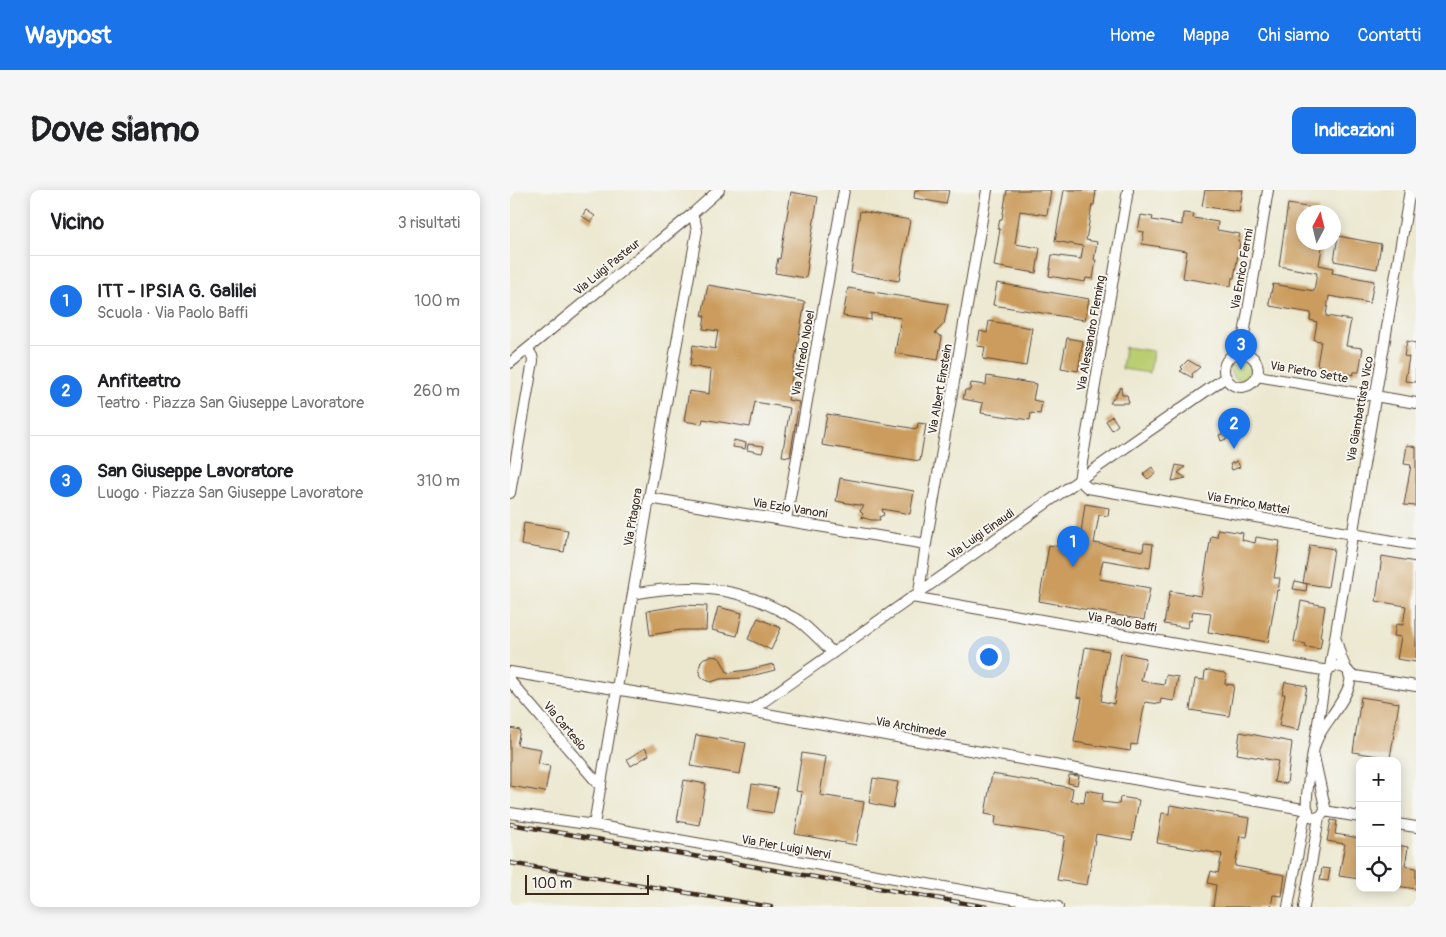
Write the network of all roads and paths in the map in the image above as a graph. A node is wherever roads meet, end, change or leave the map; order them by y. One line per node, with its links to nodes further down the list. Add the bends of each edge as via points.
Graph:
1 (719, 190): 8 (street, Via Luigi Pasteur)
2 (844, 190): 19 (street, Via Alfredo Nobel)
3 (987, 190): 21 (street, Via Albert Einstein)
4 (1128, 190): 16 (street, Via Alessandro Fleming)
5 (1268, 190): 10 (street, Via Enrico Fermi)
6 (1410, 190): 7 (street); 14 (street, Via Giambattista Vico)
7 (1416, 191)
8 (691, 215): 9 (street, Via Luigi Pasteur); 18 (street, Via Pitagora, via 697,231)
9 (527, 349): 11 (street, Via Luigi Pasteur); 17 (street, via 533,361)
10 (1241, 353): 12 (street, via 1255,360); 13 (street, via 1227,361)
11 (510, 363)
12 (1257, 376): 13 (street, via 1250,384 1239,387); 14 (street, Via Pietro Sette)
13 (1226, 377): 16 (street, Via Luigi Einaudi)
14 (1375, 396): 15 (street, Via Pietro Sette); 20 (street, Via Giambattista Vico)
15 (1416, 403)
16 (1079, 480): 20 (street, Via Enrico Mattei, via 1088,488); 24 (street, Via Luigi Einaudi)
17 (510, 493)
18 (649, 498): 19 (street, Via Ezio Vanoni); 23 (street, Via Pitagora)
19 (786, 520): 21 (street, Via Ezio Vanoni)
20 (1352, 534): 22 (street, Via Enrico Mattei); 25 (street, Via Giambattista Vico)
21 (926, 544): 24 (street, Via Albert Einstein)
22 (1416, 545)
23 (633, 594): 26 (street, via 693,588 731,592 763,602 798,620); 32 (street, Via Pitagora)
24 (915, 595): 26 (street, Via Luigi Einaudi); 27 (street, Via Paolo Baffi)
25 (1335, 632): 27 (street, Via Giambattista Vico); 29 (street)
26 (833, 653): 33 (street, Via Luigi Einaudi)
27 (1329, 670): 29 (street, via 1338,666); 34 (street)
28 (510, 672): 32 (street, Via Archimede)
29 (1348, 672): 31 (street); 34 (street, via 1348,690 1324,726)
30 (510, 681): 35 (street, Via Cartesio)
31 (1416, 686)
32 (617, 690): 33 (street, Via Archimede); 35 (street, Via Pitagora)
33 (750, 711): 37 (street, Via Archimede)
34 (1313, 750): 37 (street, via 1307,803); 37 (street, via 1324,804)
35 (601, 787): 40 (street, Via Pitagora)
36 (510, 813): 40 (street, Via Pier Luigi Nervi)
37 (1315, 813): 38 (street, Via Archimede); 43 (street, via 1304,819); 44 (street)
38 (1356, 817)
39 (1401, 825): 41 (street)
40 (594, 826): 42 (street, Via Pier Luigi Nervi)
41 (1416, 827)
42 (1058, 907)
43 (1288, 907)
44 (1304, 907)

